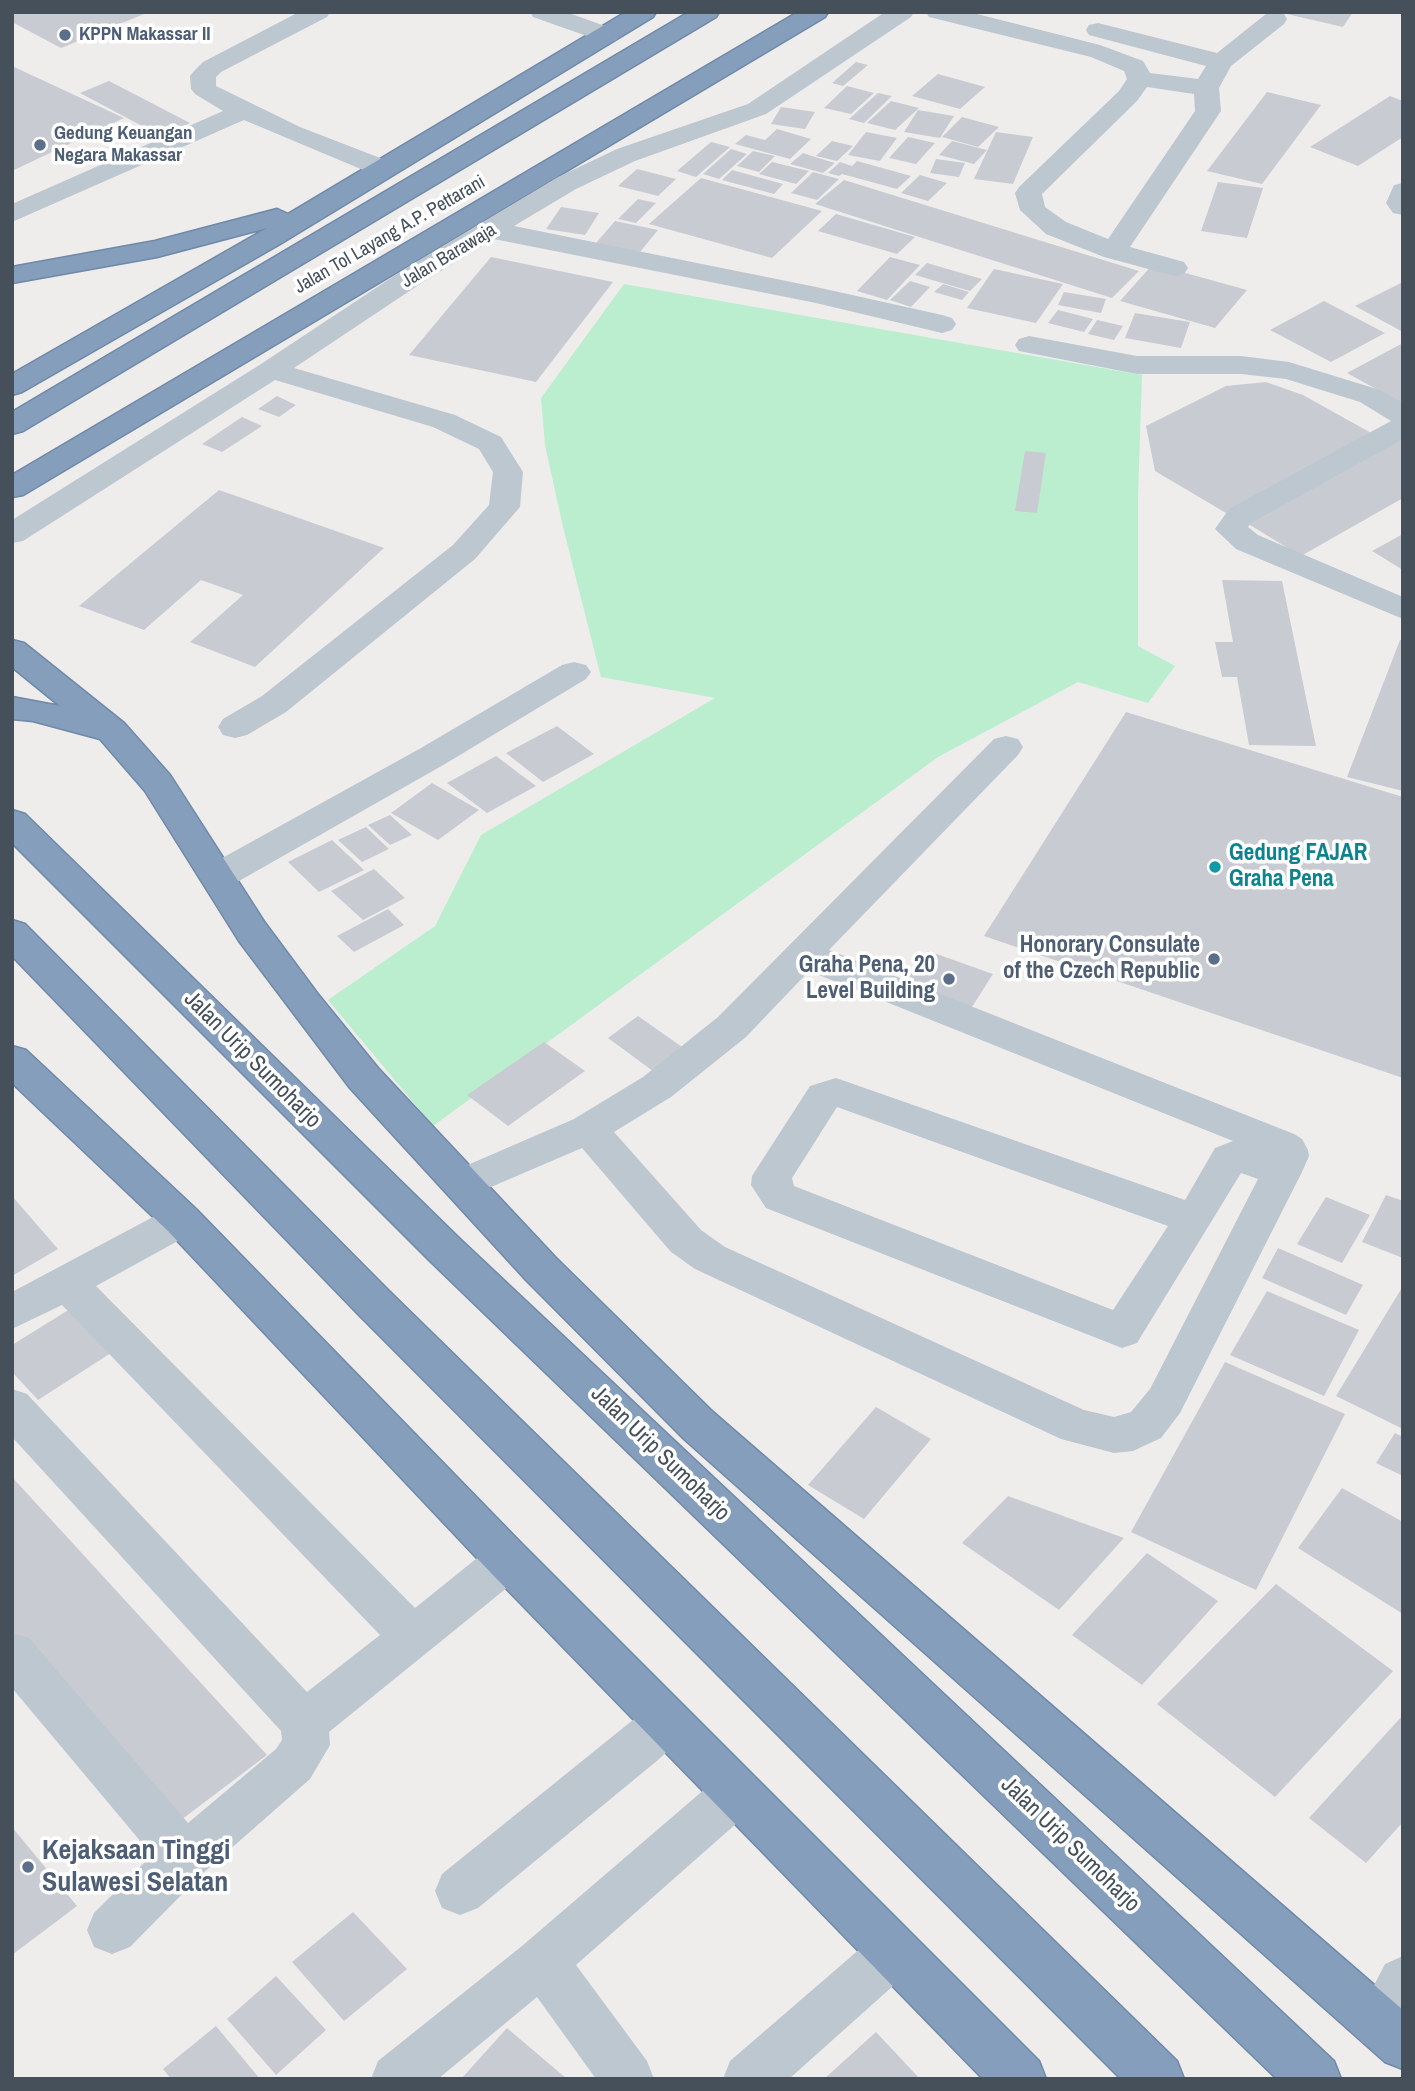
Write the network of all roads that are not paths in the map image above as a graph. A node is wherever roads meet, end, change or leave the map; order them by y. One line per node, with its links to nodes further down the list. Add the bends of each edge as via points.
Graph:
1 (318, 12): 15 (street, via 235,53 203,76 207,93)
2 (542, 12): 11 (street)
3 (645, 12): 11 (highway)
4 (707, 12): 31 (highway, Jalan Tol Layang A.P. Pettarani)
5 (767, 12): 26 (highway, Jalan Tol Layang A.P. Pettarani)
6 (816, 12): 33 (highway)
7 (902, 12): 21 (street, Jalan Barawaja, via 757,109 589,170)
8 (938, 12): 10 (street)
9 (1275, 19): 12 (street)
10 (1091, 29): 12 (street); 13 (street, via 1100,52 1135,66)
11 (607, 35): 16 (highway)
12 (1221, 62): 14 (street)
13 (1140, 79): 14 (street); 22 (street, via 1028,193 1033,210 1056,228)
14 (1206, 88): 22 (street, via 1208,111)
15 (244, 111): 16 (street); 20 (street)
16 (384, 169): 18 (highway)
17 (1403, 191): 19 (street, via 1399,203)
18 (319, 206): 24 (highway, via 157,249); 29 (highway)
19 (1403, 207)
20 (12, 214)
21 (492, 230): 25 (street); 28 (street, Jalan Barawaja, via 416,274)
22 (1114, 251): 23 (street)
23 (1174, 268)
24 (12, 275)
25 (942, 324)
26 (218, 337)
27 (1029, 345): 30 (street, via 1138,365 1241,365 1289,371 1349,387)
28 (271, 370): 34 (street, Jalan Barawaja); 39 (street, via 444,421 490,443 508,472 507,484 504,507 464,552 274,704)
29 (12, 386)
30 (1403, 416)
31 (12, 425)
32 (1403, 427): 35 (street, via 1240,516 1231,529 1247,542)
33 (12, 488)
34 (12, 534)
35 (1403, 609)
36 (12, 650): 40 (highway)
37 (574, 672): 43 (street)
38 (12, 708): 40 (highway)
39 (235, 727)
40 (112, 731): 43 (highway, via 158,783)
41 (1006, 747): 45 (street)
42 (12, 822): 72 (highway, Jalan Urip Sumoharjo, via 445,1250)
43 (219, 876): 49 (highway, via 252,932 364,1078)
44 (12, 933): 71 (highway, via 373,1302)
45 (805, 955): 47 (street, via 732,1027 657,1087); 48 (street, via 1280,1144 1289,1153)
46 (12, 1060): 51 (highway)
47 (588, 1129): 48 (street, via 686,1241 710,1258 1076,1426 1114,1434 1133,1433 1146,1425 1165,1401); 49 (street)
48 (1282, 1172): 50 (street, via 1242,1157 1229,1159)
49 (463, 1184): 66 (highway, via 541,1269 699,1426)
50 (1194, 1219): 50 (street, via 836,1092 819,1102 772,1176 771,1185 780,1197 1122,1331)
51 (182, 1220): 52 (street); 55 (highway)
52 (68, 1283): 53 (street); 56 (street)
53 (12, 1312)
54 (12, 1407): 59 (street)
55 (508, 1560): 56 (street); 58 (highway)
56 (411, 1636): 59 (street)
57 (12, 1653): 61 (street)
58 (666, 1722): 60 (highway); 62 (street)
59 (305, 1723): 61 (street, via 306,1745 293,1764)
60 (737, 1792): 64 (highway); 65 (street)
61 (185, 1857): 63 (street)
62 (460, 1891)
63 (112, 1930)
64 (894, 1952): 69 (street); 70 (highway)
65 (540, 1963): 67 (street); 68 (street)
66 (1395, 2016)
67 (397, 2079)
68 (628, 2079)
69 (749, 2079)
70 (1020, 2079)
71 (1158, 2079)
72 (1315, 2079)

